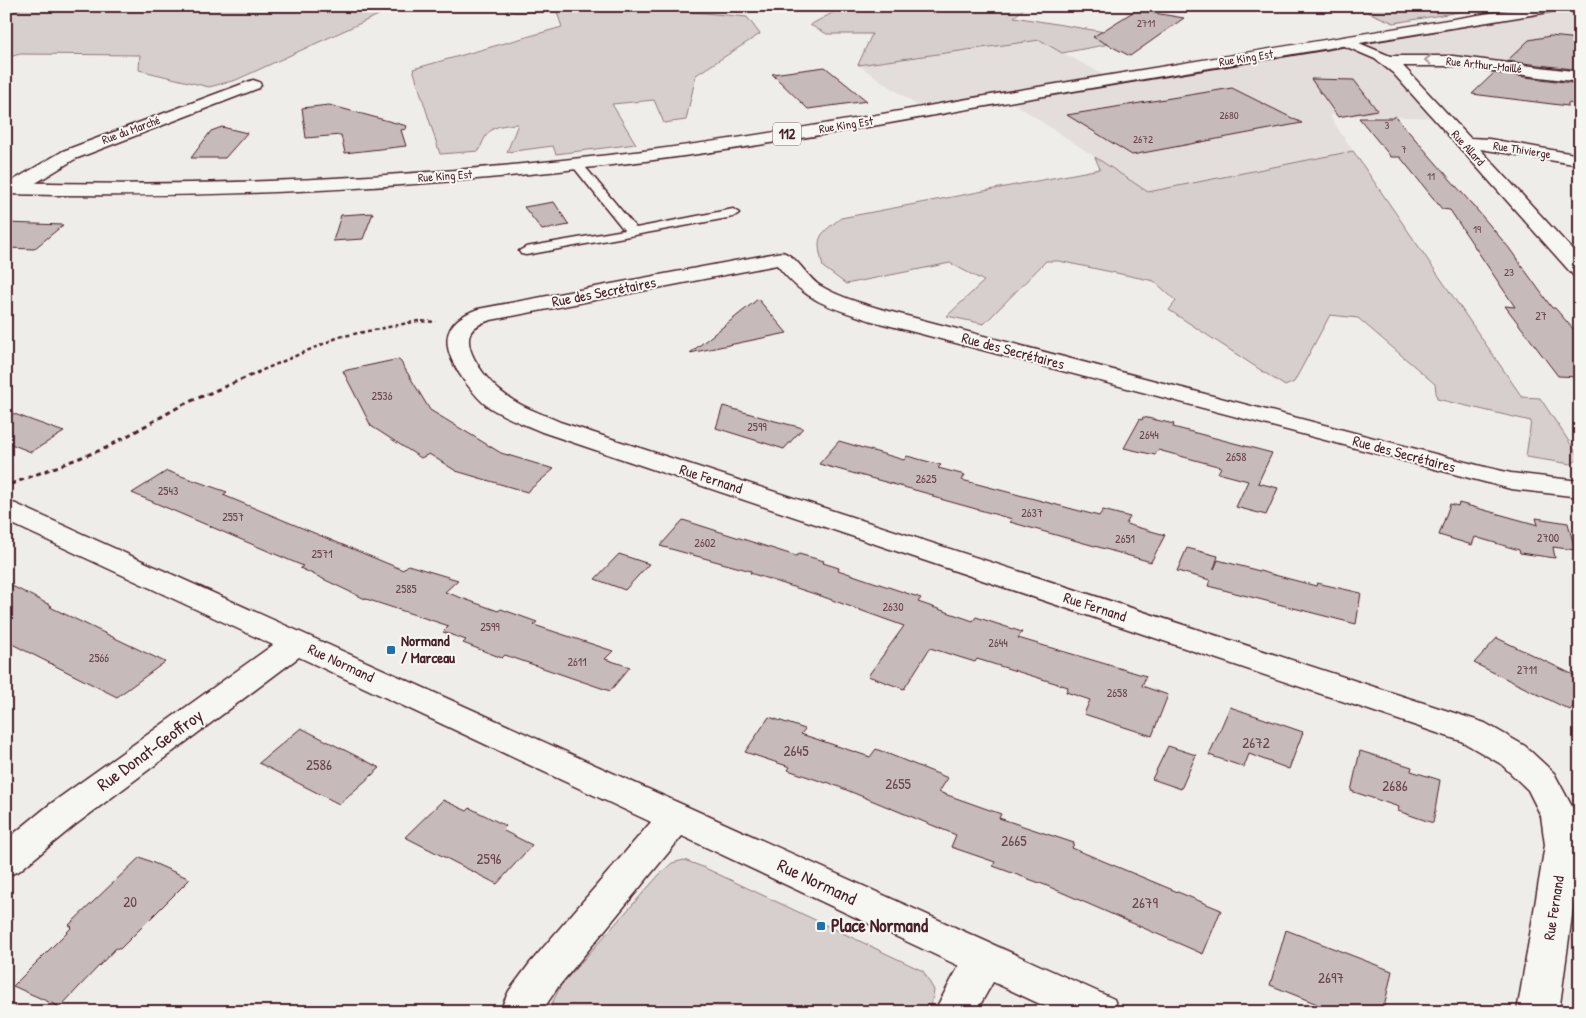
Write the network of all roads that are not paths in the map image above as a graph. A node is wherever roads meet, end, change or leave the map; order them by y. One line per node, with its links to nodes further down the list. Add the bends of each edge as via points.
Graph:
1 (1561, 6): 2 (street, Rue King Est / 112)
2 (1345, 42): 3 (street, Rue Allard); 8 (street, Rue King Est / 112, via 741,142)
3 (1389, 61): 4 (street, Rue Arthur-Maillé, one-way to 3, via 1468,62); 6 (street, Rue Allard)
4 (1580, 77)
5 (254, 85): 9 (street, Rue du Marché, via 69,155)
6 (1463, 143): 7 (street, Rue Thivierge, via 1489,144); 13 (street, Rue Allard)
7 (1580, 160)
8 (577, 164): 9 (street, Rue King Est / 112, via 274,186); 11 (lane)
9 (10, 188)
10 (733, 213): 11 (lane)
11 (633, 232): 12 (lane)
12 (526, 251)
13 (1580, 271)
14 (461, 328): 15 (street, Rue des Secrétaires, via 470,320 486,314 782,258 812,289 880,316 1477,473 1511,481); 24 (street, Rue Fernand, via 458,338 464,364 489,395 551,427 1473,732 1513,755 1542,782 1559,816 1563,845)
15 (1580, 489)
16 (6, 510): 17 (street, Rue Normand)
17 (297, 643): 18 (street, Rue Normand); 19 (street, Rue Donat-Geoffroy, via 62,815)
18 (676, 817): 20 (street, Rue Normand); 21 (street, via 544,975 523,1004)
19 (6, 861)
20 (985, 959): 22 (street); 23 (street, Rue Normand)
21 (522, 1012)
22 (954, 1012)
23 (1099, 1012)
24 (1538, 1012)

